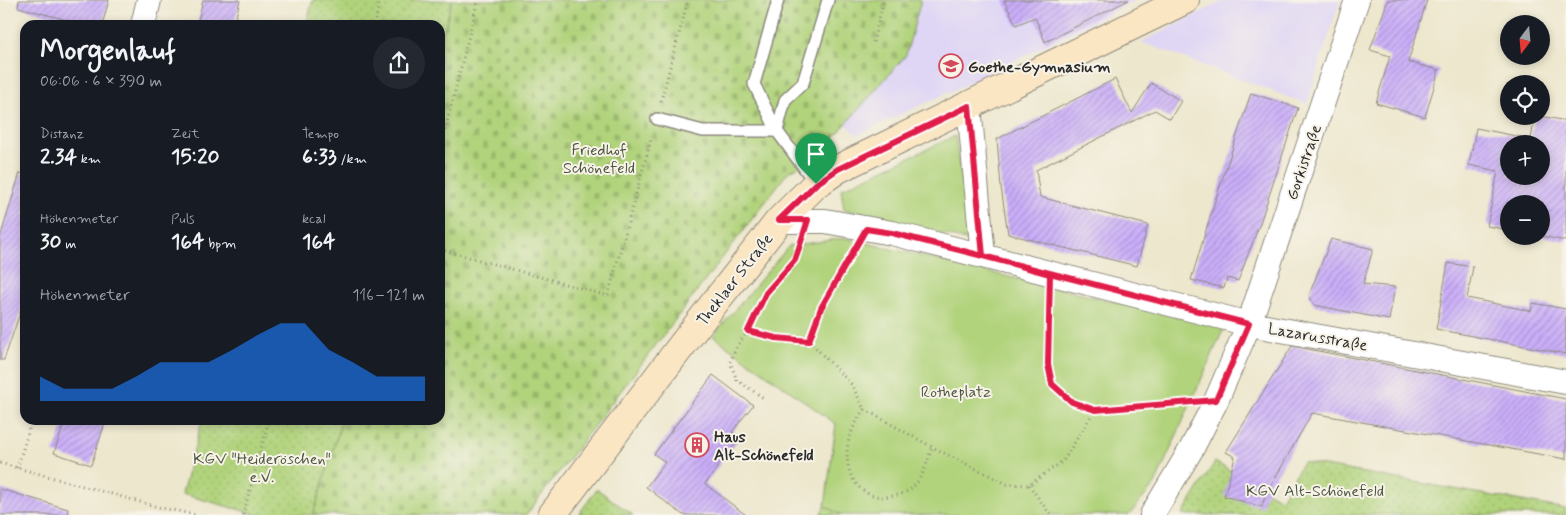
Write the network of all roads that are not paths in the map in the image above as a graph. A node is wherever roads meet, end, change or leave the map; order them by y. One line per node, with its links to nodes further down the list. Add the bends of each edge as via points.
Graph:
1 (149, 0): 6 (street)
2 (778, 0): 9 (lane, via 754,84)
3 (828, 0): 9 (lane, via 803,82 785,100)
4 (1185, 0): 7 (main road, Theklaer Straße)
5 (1357, 0): 13 (street, Gorkistraße)
6 (144, 20)
7 (969, 106): 10 (main road, Theklaer Straße, via 838,169); 12 (street)
8 (657, 119): 9 (lane, via 703,131)
9 (777, 131): 10 (lane)
10 (816, 184): 11 (main road, Theklaer Straße)
11 (779, 220): 12 (street, Lazarusstraße, via 825,221 892,233); 15 (main road, Theklaer Straße)
12 (983, 256): 13 (street, Lazarusstraße)
13 (1249, 324): 14 (street, Lazarusstraße); 16 (street, Gorkistraße, via 1192,448)
14 (1566, 382)
15 (552, 515)
16 (1152, 515)

